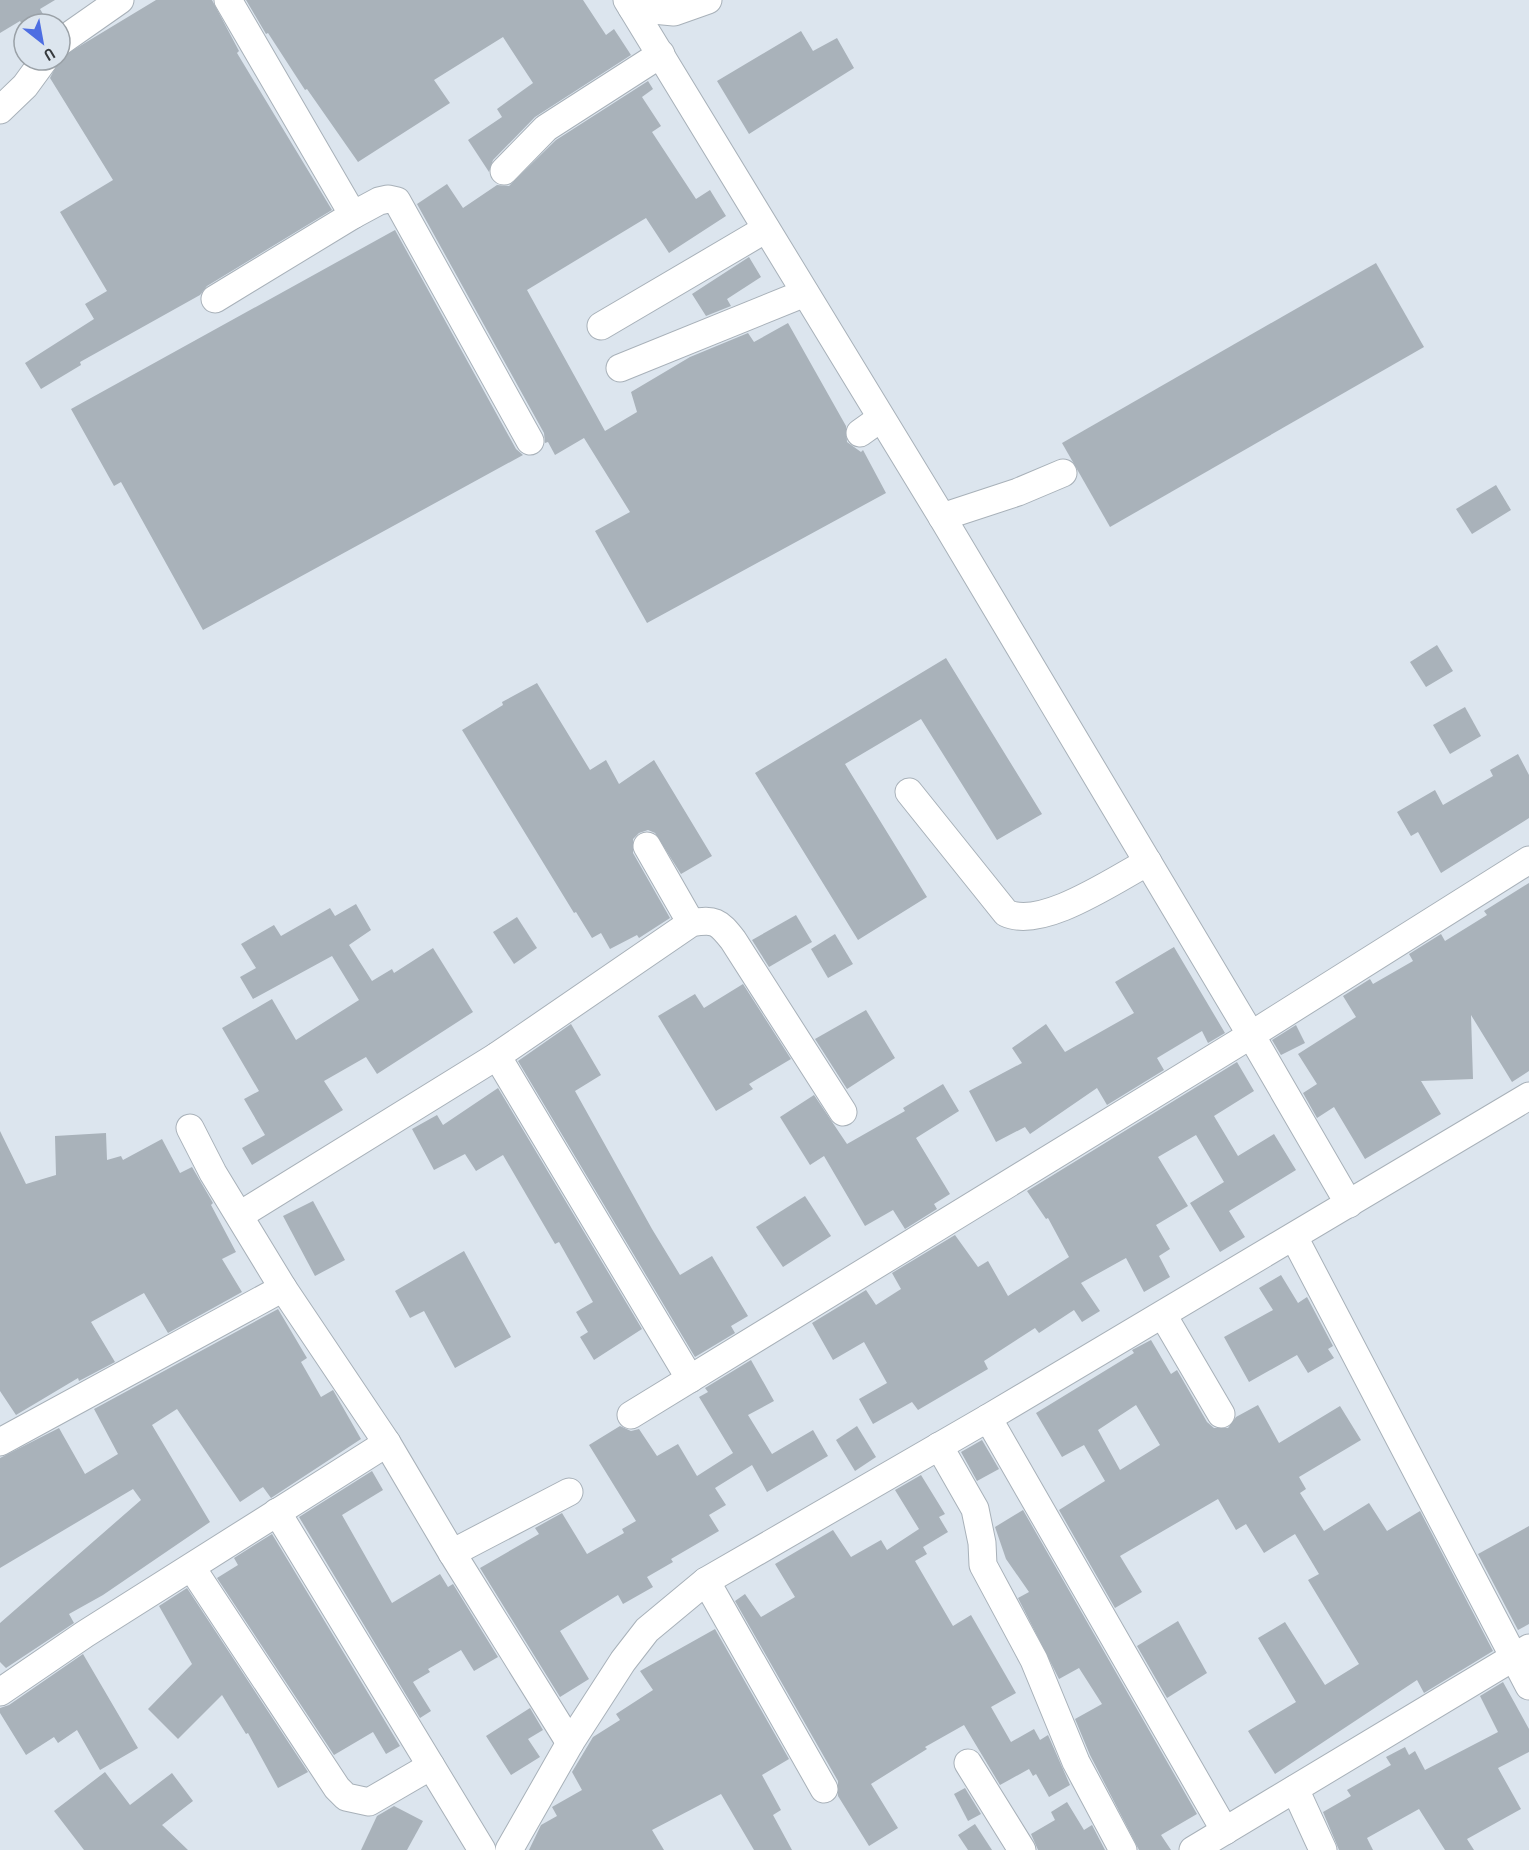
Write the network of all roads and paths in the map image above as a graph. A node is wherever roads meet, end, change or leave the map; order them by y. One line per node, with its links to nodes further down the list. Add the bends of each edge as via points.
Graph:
1 (120, 0): 5 (street)
2 (228, 0): 10 (street)
3 (708, 0): 4 (street, via 674,12)
4 (629, 4): 6 (street)
5 (72, 34)
6 (661, 54): 9 (street, via 546,128); 11 (street)
7 (35, 72): 8 (street)
8 (0, 110)
9 (504, 171)
10 (353, 215): 13 (street); 16 (street, via 388,199 403,208)
11 (766, 229): 12 (street); 14 (street)
12 (805, 293): 15 (street); 18 (street, via 871,426)
13 (214, 299)
14 (601, 326)
15 (620, 368)
16 (530, 441)
17 (1063, 473): 18 (street)
18 (942, 517): 22 (street)
19 (909, 792): 22 (street, via 1006,913 1016,918 1043,916)
20 (647, 846): 23 (street)
21 (1529, 860): 24 (street)
22 (1148, 862): 24 (street)
23 (691, 922): 25 (street); 27 (street, via 718,923 733,940)
24 (1251, 1035): 29 (street); 34 (street)
25 (496, 1056): 30 (street); 34 (street)
26 (1529, 1096): 29 (street)
27 (843, 1112)
28 (190, 1128): 30 (street)
29 (1349, 1204): 31 (street)
30 (240, 1215): 32 (street)
31 (1294, 1236): 33 (street); 46 (street)
32 (283, 1288): 38 (street); 39 (street)
33 (1163, 1315): 35 (street); 37 (street)
34 (690, 1379): 36 (street)
35 (1221, 1414)
36 (631, 1415)
37 (988, 1418): 40 (street); 54 (street)
38 (0, 1442)
39 (387, 1443): 42 (street); 43 (street)
40 (939, 1446): 45 (street); 58 (street, via 975,1509 983,1565 1034,1660 1076,1762)
41 (569, 1492): 43 (street)
42 (277, 1512): 44 (street); 51 (street)
43 (452, 1553): 49 (street)
44 (192, 1568): 48 (street); 51 (street, via 346,1797 369,1802)
45 (706, 1581): 49 (street, via 647,1630 603,1689); 52 (street)
46 (1522, 1652): 47 (street); 53 (street)
47 (1529, 1686)
48 (0, 1692)
49 (570, 1743): 56 (street)
50 (968, 1763): 57 (street)
51 (431, 1766): 55 (street)
52 (824, 1789)
53 (1295, 1789): 54 (street); 60 (street)
54 (1225, 1831): 59 (street)
55 (483, 1850)
56 (509, 1850)
57 (1022, 1850)
58 (1123, 1850)
59 (1193, 1850)
60 (1323, 1850)

